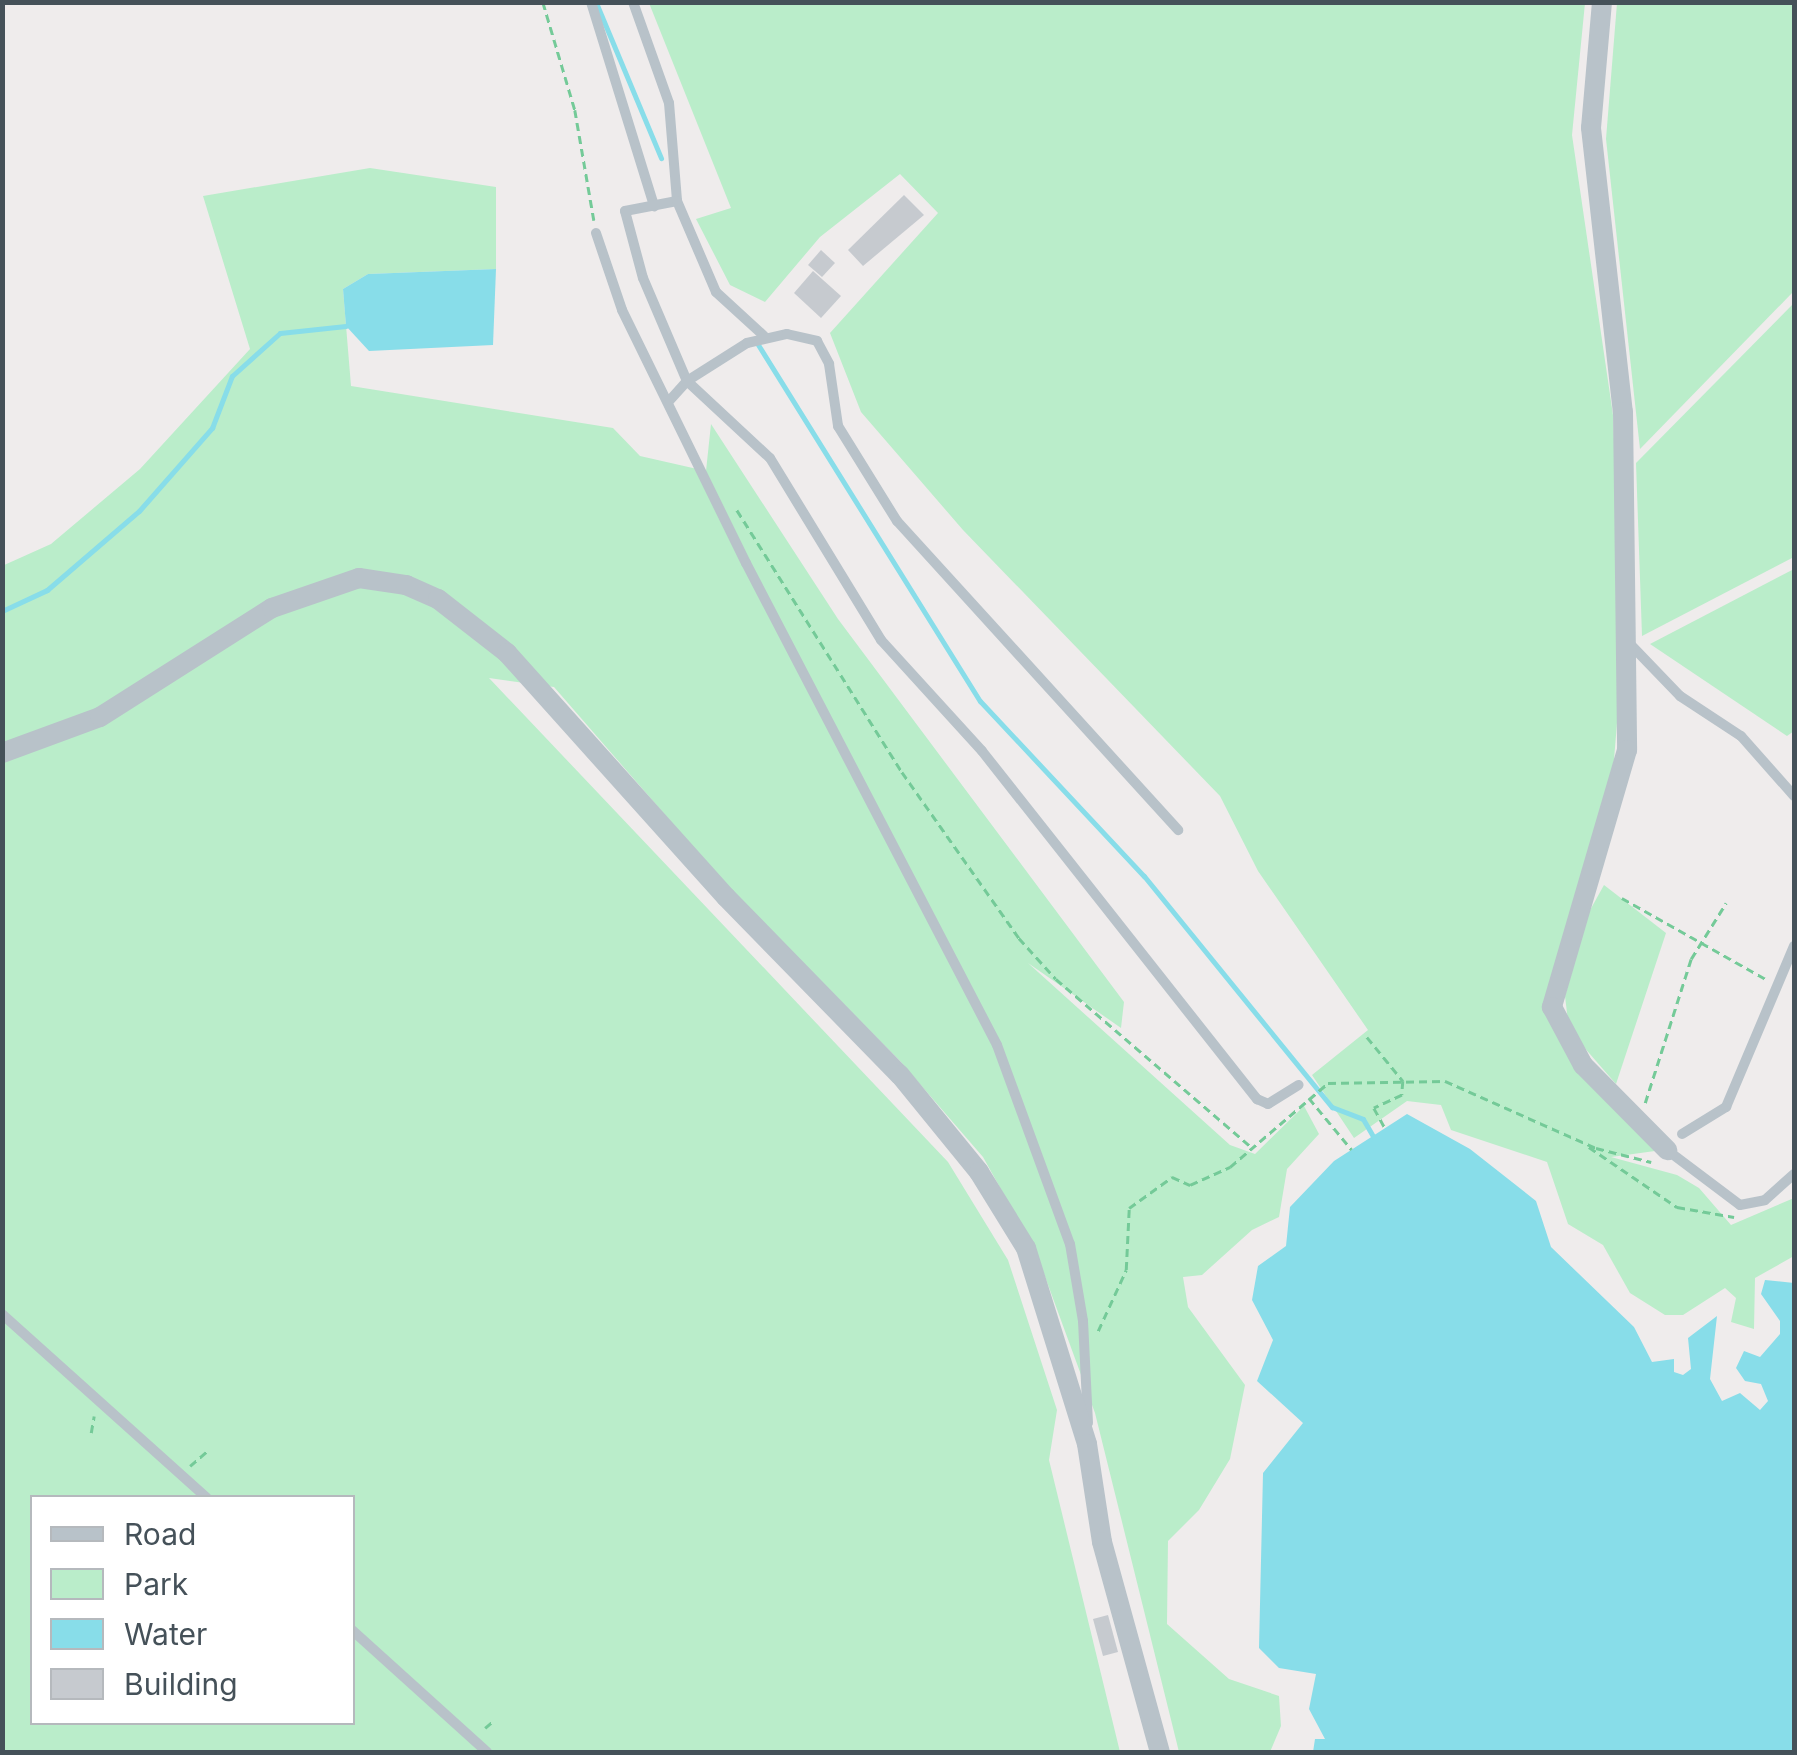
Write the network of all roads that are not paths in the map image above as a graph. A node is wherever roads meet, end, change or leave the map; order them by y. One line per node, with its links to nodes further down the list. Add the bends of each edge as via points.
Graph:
1 (591, 2): 5 (lane)
2 (634, 2): 4 (lane, via 669,104)
3 (1602, 2): 10 (street, via 1591,144 1623,412)
4 (677, 201): 5 (lane); 7 (lane, via 716,292)
5 (654, 206): 8 (lane, via 625,211 643,278)
6 (596, 233): 9 (lane, via 622,310)
7 (764, 336): 8 (lane); 13 (lane, via 787,334 821,345 838,426 897,521)
8 (686, 381): 9 (lane); 15 (lane, via 770,458 882,640 982,751 1257,1099 1268,1104)
9 (670, 400): 20 (lane, via 746,563 930,908 1043,1156 1070,1244 1083,1321)
10 (1630, 644): 12 (lane, via 1680,696 1741,736); 17 (street, via 1627,750 1552,1007 1583,1065)
11 (2, 753): 20 (street, via 100,717 272,608 311,592 359,578 406,585 438,599 507,653 589,738 726,896 900,1075 979,1172 1026,1248)
12 (1792, 790)
13 (1178, 830)
14 (1794, 946): 16 (lane, via 1726,1106)
15 (1299, 1084)
16 (1682, 1134)
17 (1660, 1156): 18 (lane, via 1740,1205 1765,1200)
18 (1794, 1174)
19 (2, 1314): 21 (lane)
20 (1088, 1444): 24 (street, via 1102,1542)
21 (204, 1495)
22 (355, 1633): 23 (lane)
23 (487, 1752)
24 (1160, 1752)

